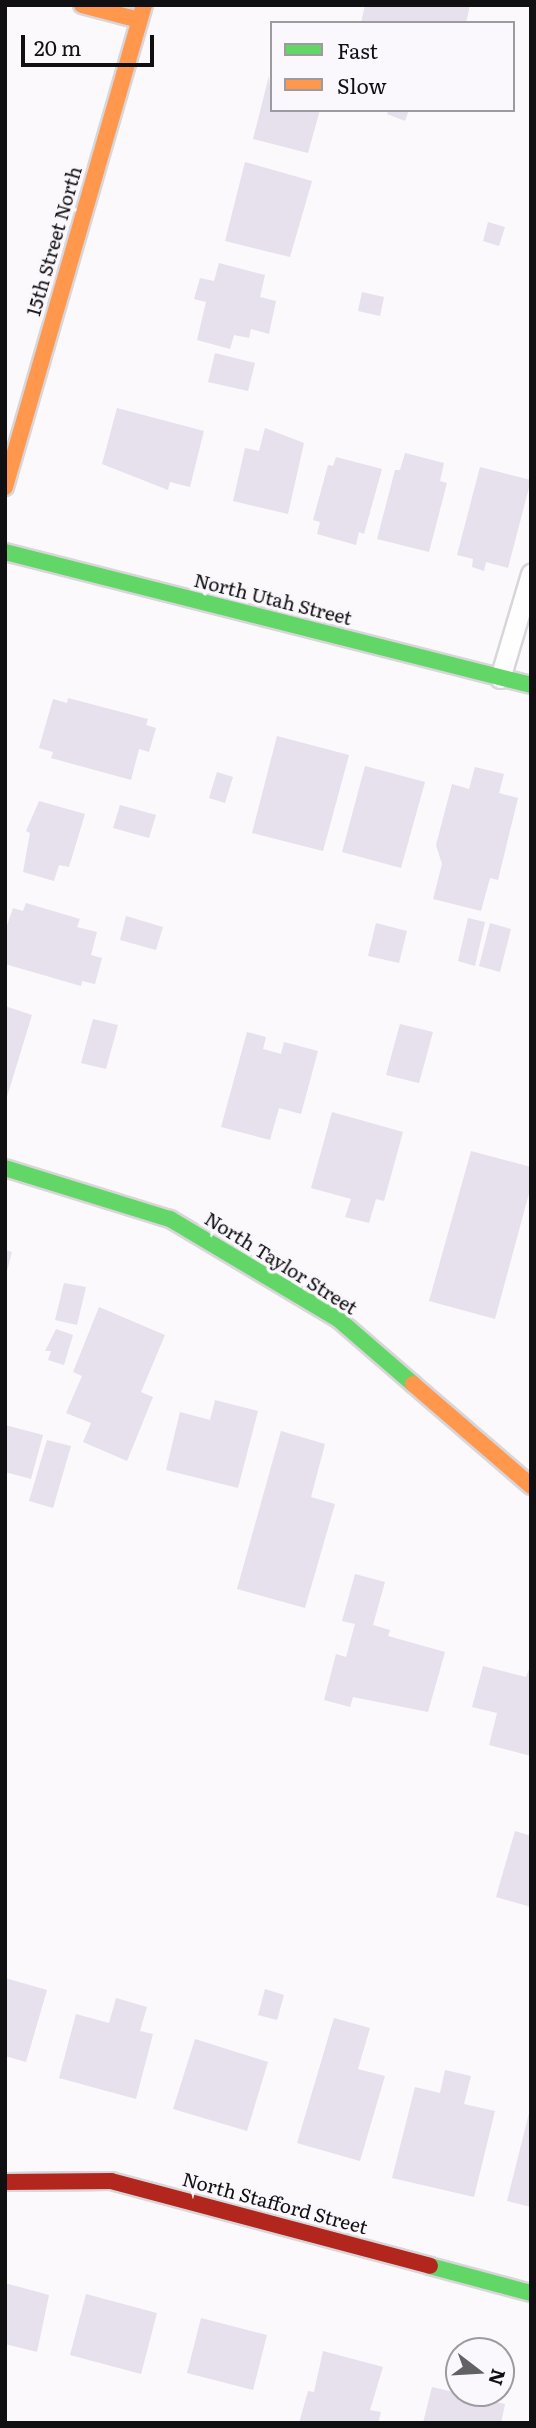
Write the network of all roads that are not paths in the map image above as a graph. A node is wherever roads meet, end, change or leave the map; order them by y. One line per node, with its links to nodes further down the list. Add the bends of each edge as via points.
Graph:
1 (82, 5): 2 (street)
2 (141, 13): 3 (street, 15th Street North)
3 (5, 487)
4 (5, 552): 6 (street, North Utah Street)
5 (531, 574): 6 (lane)
6 (500, 678): 7 (street, North Utah Street)
7 (531, 685)
8 (5, 1168): 9 (street, North Taylor Street, via 170,1219 338,1319)
9 (531, 1486)
10 (5, 2182): 11 (street, North Stafford Street, via 111,2181)
11 (531, 2293)

